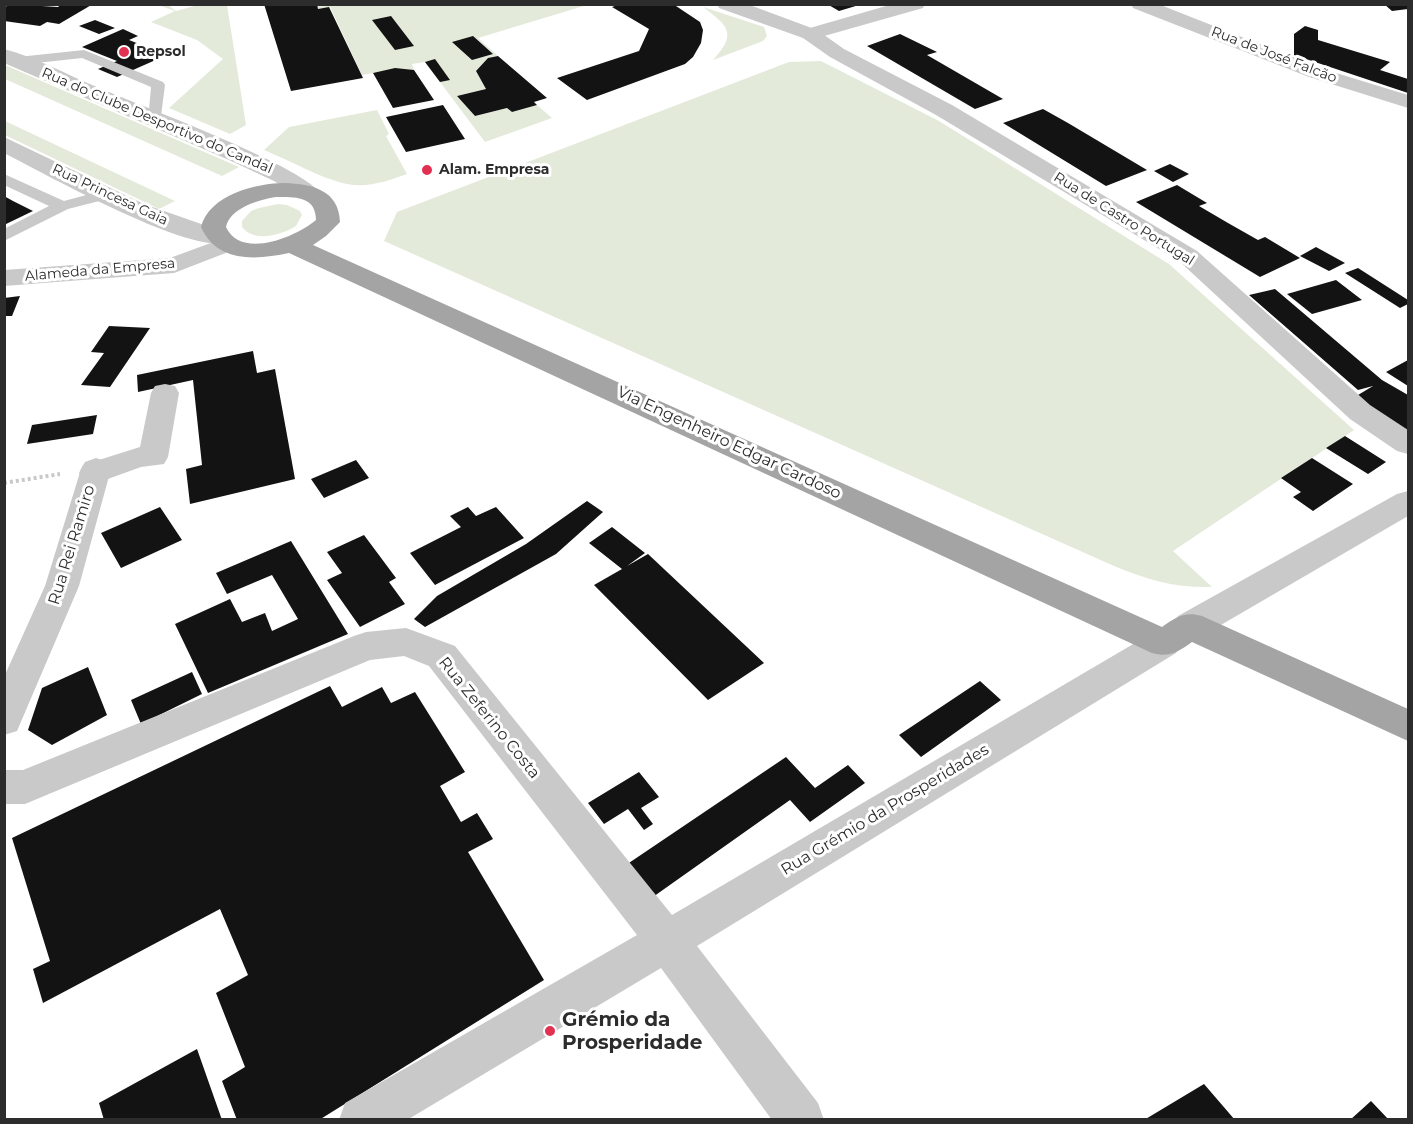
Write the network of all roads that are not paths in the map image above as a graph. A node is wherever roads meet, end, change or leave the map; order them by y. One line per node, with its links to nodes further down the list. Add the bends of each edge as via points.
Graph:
1 (726, 4): 4 (street, Rua de Castro Portugal)
2 (916, 4): 4 (street)
3 (1140, 4): 6 (street, Rua de José Falcão, via 1316,73)
4 (810, 34): 20 (street, Rua de Castro Portugal, via 1188,256 1360,412)
5 (11, 58): 7 (street, Rua do Clube Desportivo do Candal); 7 (lane, via 84,54 158,85)
6 (1408, 102)
7 (155, 121): 11 (street, Rua do Clube Desportivo do Candal, via 258,164)
8 (4, 144): 13 (street, Rua Princesa Gaia)
9 (4, 179): 10 (lane)
10 (22, 187): 12 (lane); 14 (lane)
11 (307, 192): 16 (main road, via 259,192 231,204 216,220 214,229); 17 (main road, via 326,204 328,222)
12 (4, 195)
13 (105, 195): 14 (lane); 16 (street, Rua Princesa Gaia, via 182,229)
14 (62, 206): 15 (lane)
15 (4, 236)
16 (223, 241): 17 (main road, via 257,250); 18 (street, Alameda da Empresa, via 174,265)
17 (293, 245): 22 (main road, Via Engenheiro Edgar Cardoso)
18 (4, 278)
19 (165, 393): 23 (street, Rua Rei Ramiro, via 153,457 139,457 95,471 62,586)
20 (1408, 444)
21 (1408, 502): 22 (street, Rua Grémio da Prosperidades)
22 (1177, 634): 24 (main road, Via Engenheiro Edgar Cardoso); 26 (street, Rua Grémio da Prosperidades)
23 (4, 720)
24 (1408, 726)
25 (4, 787): 26 (street, Rua Zeferino Costa, via 25,787 366,646 406,642 442,656)
26 (667, 941): 27 (street, Rua Grémio da Prosperidades); 28 (street, Rua Zeferino Costa)
27 (362, 1119)
28 (801, 1119)

